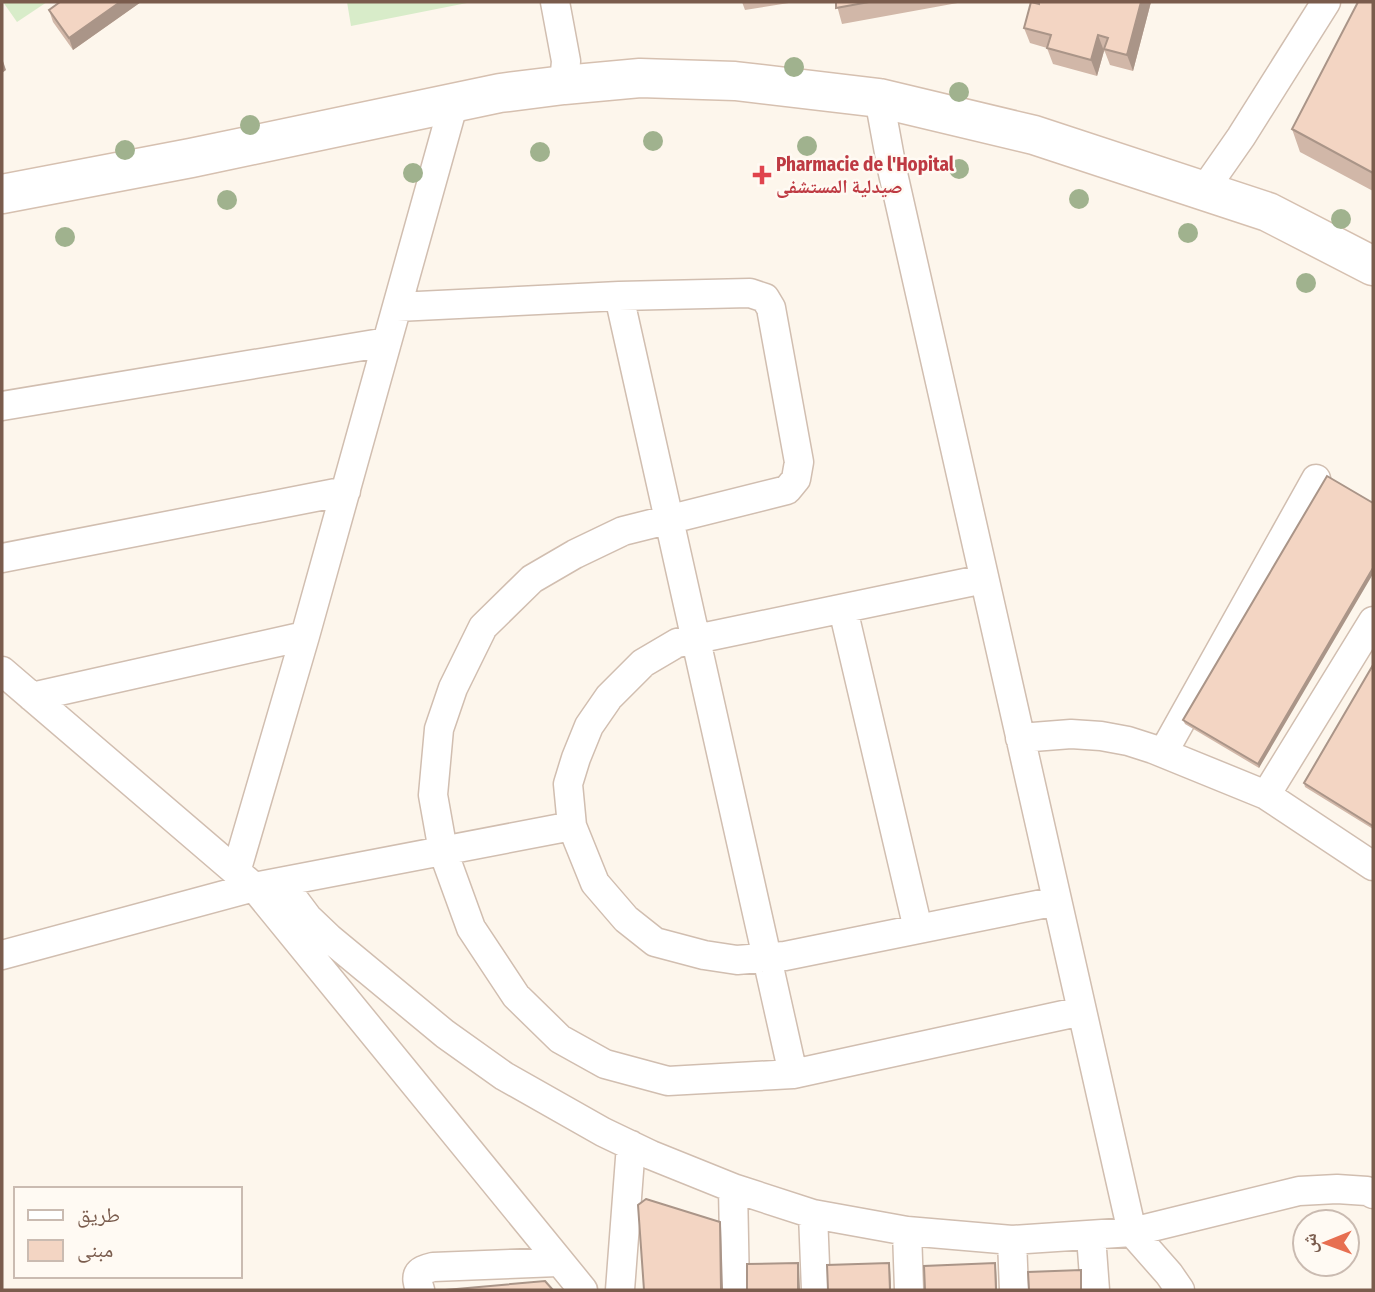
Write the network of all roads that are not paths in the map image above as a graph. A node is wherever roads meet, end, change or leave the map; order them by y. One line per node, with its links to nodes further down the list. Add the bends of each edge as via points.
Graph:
1 (555, 2): 3 (street, via 566,61)
2 (1326, 2): 6 (street)
3 (564, 85): 4 (main road, via 640,78 735,81); 5 (main road)
4 (879, 98): 6 (main road, via 1034,135); 17 (street)
5 (454, 102): 7 (main road); 10 (street)
6 (1204, 190): 8 (main road, via 1268,212)
7 (2, 194)
8 (1373, 267)
9 (619, 296): 10 (street); 15 (street); 15 (street, via 750,293 765,298 771,307 799,462 796,479 787,490)
10 (397, 307): 11 (street)
11 (387, 342): 12 (street); 14 (street)
12 (2, 406)
13 (1316, 479): 25 (street)
14 (346, 491): 16 (street); 20 (street)
15 (669, 518): 21 (street); 28 (street, via 622,531 532,579 483,627 439,729 433,795)
16 (2, 558)
17 (984, 579): 18 (street); 24 (street)
18 (844, 608): 21 (street); 32 (street)
19 (1373, 621): 26 (street)
20 (305, 636): 23 (street); 30 (street)
21 (696, 639): 27 (street, via 677,643 643,663 609,697 589,726 568,784); 34 (street)
22 (2, 671): 23 (street)
23 (32, 697): 30 (street)
24 (1020, 738): 25 (street, via 1101,736); 31 (street)
25 (1163, 753): 26 (street)
26 (1266, 795): 29 (street)
27 (572, 825): 28 (street); 34 (street, via 594,883 626,919 655,942 737,960)
28 (443, 850): 30 (street); 36 (street, via 471,928 516,996 560,1039 605,1064 668,1081)
29 (1373, 866)
30 (257, 880): 33 (street); 37 (street, via 503,1076); 45 (street)
31 (1057, 901): 32 (street); 35 (street)
32 (918, 929): 34 (street)
33 (2, 955)
34 (767, 957): 36 (street)
35 (1082, 1012): 36 (street); 42 (street)
36 (793, 1074)
37 (631, 1145): 38 (street); 48 (street)
38 (733, 1188): 40 (street); 49 (street)
39 (1373, 1194): 42 (street, via 1337,1189 1300,1191)
40 (813, 1214): 41 (street); 50 (street)
41 (907, 1231): 44 (street); 51 (street)
42 (1132, 1232): 43 (street); 54 (street)
43 (1091, 1236): 44 (street); 53 (street)
44 (1012, 1241): 52 (street)
45 (558, 1262): 46 (street, via 433,1267 419,1272); 47 (street)
46 (420, 1290)
47 (583, 1290)
48 (620, 1290)
49 (735, 1290)
50 (816, 1290)
51 (909, 1290)
52 (1014, 1290)
53 (1095, 1290)
54 (1180, 1290)

